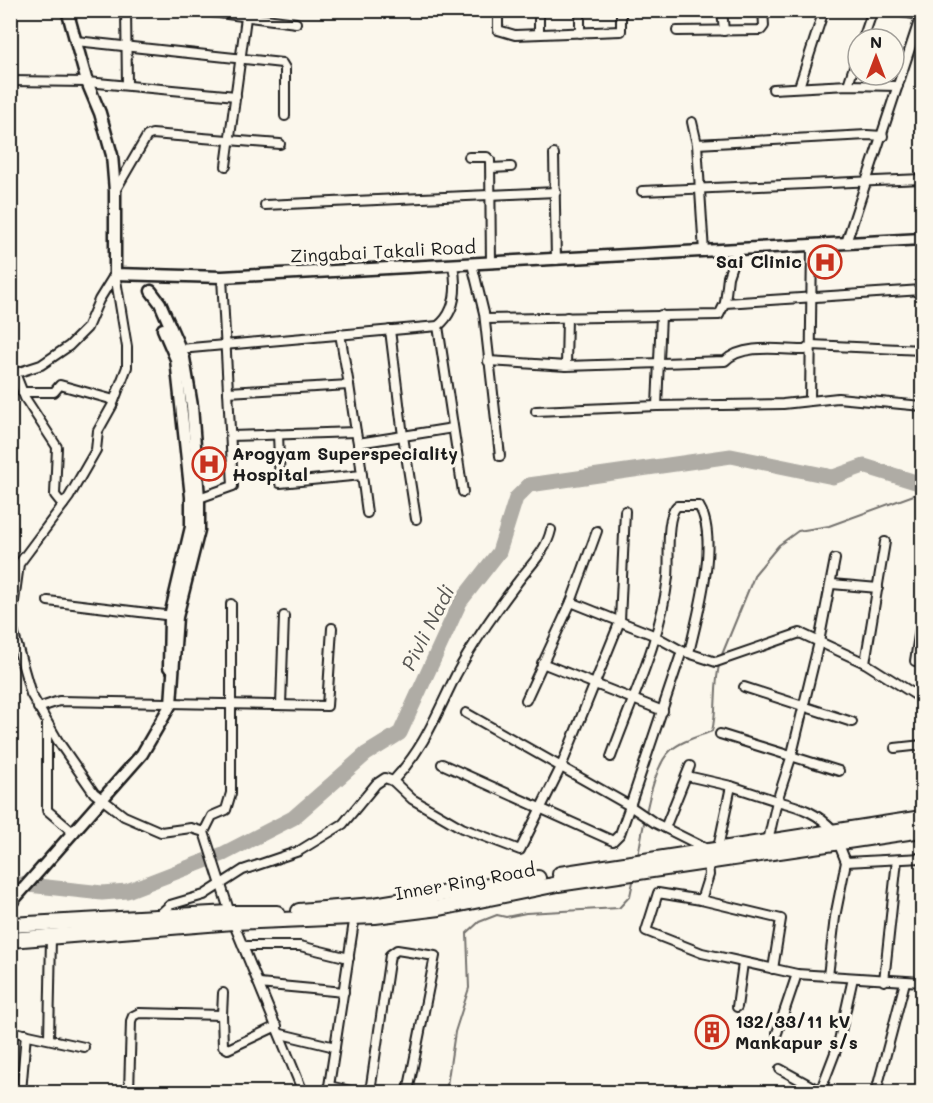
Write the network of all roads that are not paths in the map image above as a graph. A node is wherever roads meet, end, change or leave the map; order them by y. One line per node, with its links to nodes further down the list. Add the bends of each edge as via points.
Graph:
1 (67, 10): 21 (street)
2 (126, 10): 22 (street)
3 (196, 10): 13 (street)
4 (498, 10): 20 (street, via 498,30 514,35)
5 (539, 10): 20 (street)
6 (580, 10): 19 (street)
7 (621, 10): 19 (street, via 621,31)
8 (723, 10): 18 (street)
9 (763, 10): 18 (street, via 761,30)
10 (824, 10): 29 (street)
11 (873, 10): 16 (street)
12 (887, 10): 14 (street)
13 (247, 13): 15 (street); 23 (street)
14 (922, 14): 24 (street)
15 (296, 23)
16 (867, 27)
17 (677, 31): 18 (street)
18 (724, 31)
19 (580, 33): 20 (street)
20 (539, 34)
21 (76, 41): 22 (street); 26 (street)
22 (126, 46): 23 (street); 27 (street)
23 (241, 58): 32 (street); 33 (street, via 282,63)
24 (906, 62)
25 (10, 81): 26 (street)
26 (87, 82): 27 (street); 47 (street, via 109,144)
27 (127, 85): 32 (street)
28 (846, 85): 29 (street)
29 (800, 87): 31 (street)
30 (898, 87): 35 (street)
31 (773, 89)
32 (236, 96): 36 (street)
33 (285, 116)
34 (692, 122): 38 (street)
35 (883, 136): 38 (street); 45 (street)
36 (232, 142): 37 (street); 41 (street); 47 (street, via 147,136)
37 (280, 144)
38 (697, 144): 46 (street)
39 (554, 154): 49 (street)
40 (469, 157): 43 (street, via 487,157)
41 (226, 166)
42 (511, 167): 43 (street)
43 (491, 168): 50 (street)
44 (922, 179): 45 (street)
45 (869, 181): 46 (street); 53 (street)
46 (700, 189): 48 (street); 56 (street)
47 (115, 191): 61 (street)
48 (642, 191)
49 (556, 192): 50 (street); 57 (street)
50 (489, 195): 51 (street); 58 (street)
51 (265, 205)
52 (922, 239): 53 (street, Zingabai Takali Road)
53 (846, 243): 54 (street, Zingabai Takali Road)
54 (812, 245): 55 (street, Zingabai Takali Road); 66 (street)
55 (737, 250): 56 (street, Zingabai Takali Road); 67 (street)
56 (704, 252): 57 (street, Zingabai Takali Road)
57 (556, 260): 58 (street, Zingabai Takali Road)
58 (491, 263): 59 (street, Zingabai Takali Road)
59 (472, 264): 60 (street, Zingabai Takali Road); 70 (street)
60 (453, 265): 63 (street, Zingabai Takali Road); 71 (street, via 453,302)
61 (115, 274): 62 (street, Zingabai Takali Road); 81 (street, via 87,328 69,346 41,365); 85 (street, via 127,367)
62 (147, 275): 63 (street, Zingabai Takali Road); 65 (street)
63 (222, 277): 74 (street)
64 (922, 290): 66 (street)
65 (151, 291): 76 (street); 114 (street, via 153,306 176,360 191,497 191,527)
66 (813, 296): 67 (street); 75 (street)
67 (725, 303): 68 (street, via 719,315)
68 (661, 315): 69 (street); 79 (street)
69 (567, 317): 70 (street); 80 (street)
70 (484, 319): 78 (street)
71 (438, 326): 72 (street); 90 (street)
72 (390, 330): 73 (street); 94 (street)
73 (340, 334): 74 (street); 82 (street)
74 (226, 344): 76 (street); 84 (street)
75 (811, 345): 77 (street); 79 (street, via 805,350 743,351 733,353 725,361); 86 (street)
76 (180, 349): 99 (street, via 192,406)
77 (922, 350)
78 (488, 361): 80 (street); 96 (street)
79 (659, 361): 80 (street); 87 (street)
80 (566, 366)
81 (13, 374): 83 (street)
82 (349, 385): 84 (street); 91 (street)
83 (22, 392): 85 (street, via 54,392 60,385); 100 (street, via 57,447 55,495)
84 (228, 392): 93 (street)
85 (114, 400): 100 (street, via 98,431 96,450)
86 (810, 400): 87 (street); 88 (street, via 838,398)
87 (657, 406): 89 (street)
88 (922, 406)
89 (536, 411)
90 (453, 428): 94 (street); 98 (street)
91 (356, 432): 92 (street); 95 (street)
92 (278, 434): 93 (street); 97 (street, via 280,483)
93 (231, 436): 99 (street, via 233,486)
94 (403, 436): 95 (street); 103 (street)
95 (358, 443): 97 (street)
96 (500, 456)
97 (362, 475): 102 (street)
98 (463, 492)
99 (199, 498): 114 (street, via 200,530)
100 (63, 505): 108 (street)
101 (625, 511): 117 (street)
102 (367, 513)
103 (416, 519)
104 (551, 530): 150 (street, via 548,545 488,624 457,674 418,752)
105 (597, 531): 112 (street)
106 (885, 542): 110 (street)
107 (835, 560): 109 (street)
108 (15, 564): 120 (street, via 11,624)
109 (832, 584): 110 (street); 121 (street)
110 (878, 588): 125 (street)
111 (48, 601): 114 (street)
112 (571, 602): 117 (street); 124 (street)
113 (231, 604): 132 (street)
114 (173, 616): 131 (street, via 168,654)
115 (284, 616): 133 (street)
116 (922, 616): 123 (street, via 915,661)
117 (620, 621): 119 (street); 126 (street)
118 (332, 628): 133 (street, via 327,706)
119 (655, 637): 122 (street); 122 (street, via 668,578 672,510 677,506 699,506 706,555); 128 (street)
120 (14, 640): 135 (street)
121 (819, 642): 122 (street, via 796,633 716,662); 125 (street); 134 (street)
122 (686, 652): 136 (street)
123 (922, 661)
124 (542, 663): 126 (street); 130 (street)
125 (865, 663): 129 (street)
126 (595, 683): 128 (street); 147 (street)
127 (744, 687): 134 (street)
128 (632, 697): 136 (street); 143 (street)
129 (922, 699)
130 (526, 700)
131 (171, 704): 132 (street); 135 (street, via 59,701); 152 (street, via 142,754)
132 (230, 704): 133 (street); 159 (street, via 231,793 226,810 212,816)
133 (281, 705)
134 (803, 705): 139 (street); 144 (street)
135 (38, 708): 138 (street)
136 (663, 711): 154 (street)
137 (466, 713): 147 (street)
138 (47, 722): 152 (street, via 94,793); 160 (street, via 47,810)
139 (852, 722)
140 (720, 734): 144 (street)
141 (922, 745): 142 (street)
142 (895, 748)
143 (611, 757)
144 (791, 758): 148 (street); 153 (street)
145 (442, 764): 155 (street)
146 (690, 766): 149 (street)
147 (561, 767): 154 (street); 155 (street)
148 (839, 771)
149 (687, 777): 151 (street); 157 (street, via 682,780)
150 (393, 781): 155 (street, via 412,799 462,828 520,850); 168 (street, via 385,778 376,784 343,824 299,852 243,870)
151 (731, 786): 153 (street); 163 (street)
152 (103, 800): 159 (street, via 124,816 161,831); 160 (street)
153 (777, 801): 161 (street, via 807,809 823,819); 162 (street)
154 (630, 806): 155 (street, via 620,834 613,841); 157 (street)
155 (540, 810)
156 (922, 818): 161 (highway, Inner Ring Road)
157 (665, 828): 163 (street)
158 (922, 830): 161 (highway, Inner Ring Road)
159 (204, 831): 168 (street)
160 (74, 833): 170 (street)
161 (836, 837): 162 (highway, Inner Ring Road); 163 (highway, Inner Ring Road); 166 (street)
162 (768, 841): 163 (highway, Inner Ring Road)
163 (712, 854): 167 (highway, Inner Ring Road); 169 (street)
164 (922, 858): 165 (street)
165 (897, 860): 166 (street); 185 (street)
166 (846, 862): 183 (street, via 834,917)
167 (640, 869): 171 (highway, Inner Ring Road, via 440,908); 171 (highway, Inner Ring Road, via 616,865)
168 (221, 882): 172 (street); 173 (street, via 204,895 170,905)
169 (701, 900): 179 (street, via 658,893 646,931 702,953); 180 (street, via 781,920)
170 (10, 904)
171 (354, 912): 172 (highway, Inner Ring Road); 178 (street)
172 (231, 917): 173 (highway, Inner Ring Road); 176 (highway, Inner Ring Road); 177 (street)
173 (156, 918): 174 (highway, Inner Ring Road)
174 (10, 925)
175 (11, 937): 176 (highway, Inner Ring Road); 182 (street)
176 (51, 937): 198 (street)
177 (243, 945): 178 (street, via 300,946); 188 (street)
178 (350, 958): 189 (street)
179 (743, 963): 180 (street); 191 (street)
180 (773, 969): 181 (street)
181 (797, 974): 183 (street); 195 (street)
182 (10, 976)
183 (828, 976): 184 (street)
184 (853, 978): 185 (street); 209 (street, via 838,1045)
185 (884, 981): 186 (street)
186 (905, 982): 187 (street); 210 (street)
187 (922, 982)
188 (259, 984): 189 (street); 193 (street)
189 (344, 992): 200 (street)
190 (224, 993): 192 (street)
191 (738, 1007)
192 (222, 1015): 193 (street, via 223,1046 228,1049); 204 (street, via 133,1016)
193 (278, 1026): 197 (street)
194 (10, 1031): 196 (street)
195 (777, 1033)
196 (26, 1034): 198 (street); 203 (street)
197 (281, 1034): 200 (street); 205 (street)
198 (49, 1039): 199 (street)
199 (84, 1047)
200 (335, 1047): 202 (street)
201 (780, 1069): 209 (street)
202 (328, 1089): 206 (street)
203 (21, 1092)
204 (129, 1092)
205 (303, 1092)
206 (355, 1092)
207 (370, 1092): 208 (street, via 390,955 397,950 435,956)
208 (408, 1092)
209 (821, 1092)
210 (876, 1092)

